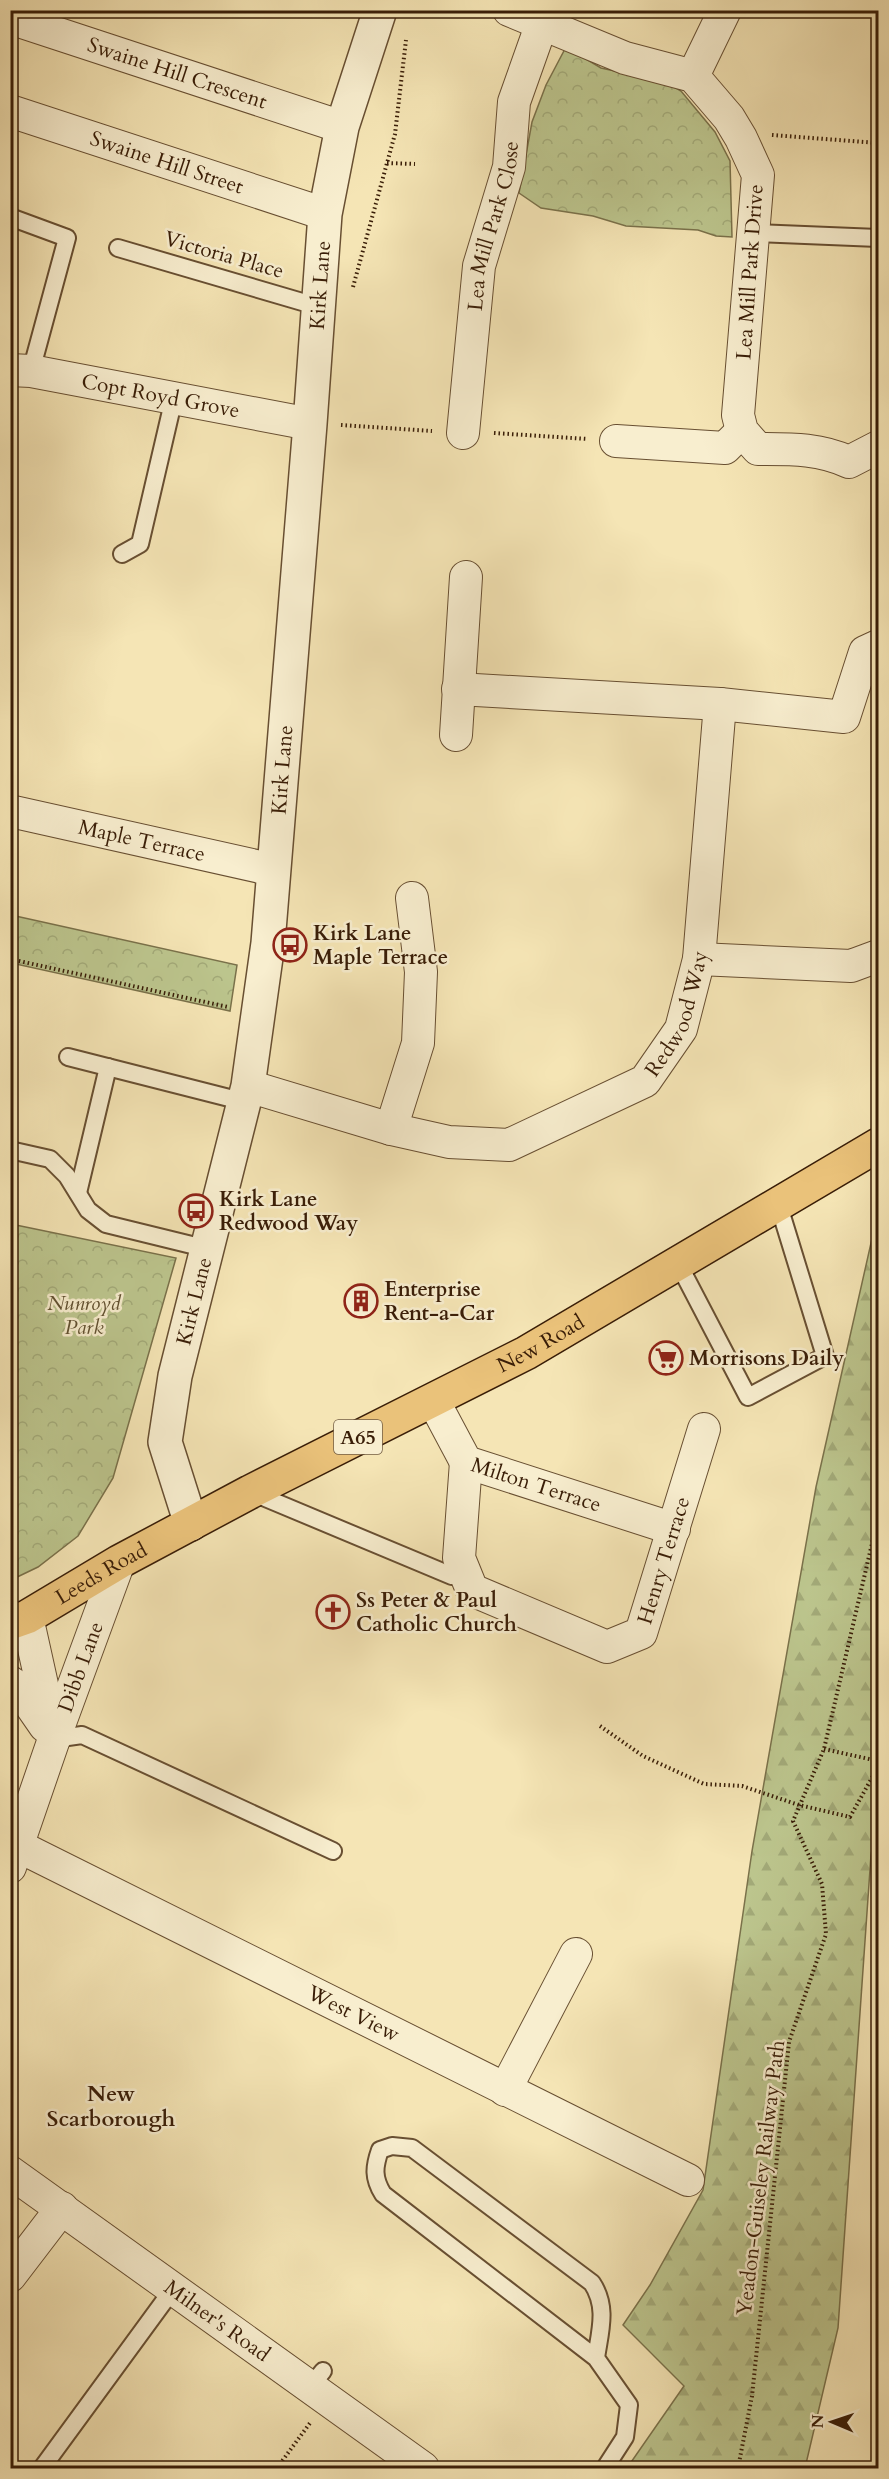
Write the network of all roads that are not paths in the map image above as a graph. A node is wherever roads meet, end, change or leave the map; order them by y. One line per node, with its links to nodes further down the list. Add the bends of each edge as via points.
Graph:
1 (380, 10): 8 (street, Kirk Lane)
2 (509, 10): 5 (street)
3 (725, 10): 6 (street)
4 (10, 18): 8 (street, Swaine Hill Crescent)
5 (542, 22): 6 (street, via 625,58); 19 (street, Lea Mill Park Close, via 514,102 509,167 479,266)
6 (693, 76): 11 (street, Lea Mill Park Drive, via 729,118 758,175)
7 (10, 111): 9 (street, Swaine Hill Street)
8 (342, 127): 9 (street, Kirk Lane)
9 (325, 214): 14 (street, Kirk Lane)
10 (10, 217): 15 (lane, via 67,238)
11 (753, 233): 12 (lane); 18 (street, Lea Mill Park Drive, via 738,415)
12 (879, 238)
13 (118, 248): 14 (lane, Victoria Place)
14 (316, 306): 17 (street, Kirk Lane)
15 (21, 370): 16 (street, Copt Royd Grove)
16 (174, 398): 17 (street, Copt Royd Grove); 22 (lane, via 140,544)
17 (310, 424): 29 (street, Kirk Lane)
18 (742, 431): 20 (street, via 726,448); 21 (street, via 758,448 805,449 849,462)
19 (464, 433)
20 (616, 441)
21 (879, 447)
22 (122, 554)
23 (466, 577): 25 (street)
24 (879, 646): 26 (street, via 865,652 844,717)
25 (458, 689): 26 (street); 27 (street)
26 (720, 704): 32 (street, Redwood Way)
27 (456, 735)
28 (10, 811): 29 (street, Maple Terrace)
29 (274, 870): 35 (street, Kirk Lane)
30 (412, 898): 36 (street, via 421,972 418,1042)
31 (879, 956): 32 (street, via 851,966)
32 (699, 958): 36 (street, Redwood Way, via 681,1029 645,1081 509,1145 449,1142)
33 (68, 1057): 34 (lane)
34 (108, 1067): 35 (lane); 39 (lane)
35 (247, 1094): 36 (street, Redwood Way); 41 (street, Kirk Lane)
36 (392, 1129)
37 (879, 1145): 40 (main road, New Road / A65)
38 (10, 1150): 39 (lane, via 50,1159)
39 (78, 1193): 41 (lane, via 88,1210 106,1224)
40 (778, 1203): 42 (main road, New Road / A65); 42 (lane, via 825,1356 748,1397)
41 (208, 1248): 47 (street, Kirk Lane, via 175,1376 165,1442)
42 (678, 1263): 43 (main road, New Road / A65, via 526,1353)
43 (433, 1400): 45 (street, Milton Terrace); 46 (main road, New Road / A65)
44 (705, 1430): 48 (street, Henry Terrace)
45 (466, 1462): 48 (street, Milton Terrace); 48 (street, Henry Terrace, via 459,1558 472,1590 607,1647 641,1633)
46 (250, 1492): 47 (main road, New Road / A65); 50 (lane)
47 (191, 1524): 49 (main road, Leeds Road / A65)
48 (674, 1529)
49 (119, 1562): 51 (main road, Leeds Road / A65); 53 (street, Dibb Lane)
50 (452, 1576)
51 (19, 1620): 53 (street, Dibb Lane)
52 (10, 1682): 53 (street, Dibb Lane, via 18,1687)
53 (54, 1739): 54 (lane, via 82,1735); 55 (street, Dibb Lane)
54 (333, 1851)
55 (14, 1856): 57 (street, West View)
56 (576, 1954): 57 (street)
57 (505, 2090): 59 (street, West View)
58 (10, 2172): 60 (street, Milner's Road)
59 (688, 2180)
60 (62, 2208): 61 (street); 62 (street, Milner's Road)
61 (10, 2276)
62 (173, 2289): 64 (lane); 65 (street, Milner's Road, via 316,2379)
63 (596, 2358): 63 (lane, via 383,2194 375,2182 374,2165 380,2150 392,2146 412,2148 592,2283 603,2308); 66 (lane, via 629,2405 625,2437)
64 (42, 2469)
65 (423, 2469)
66 (605, 2469)

